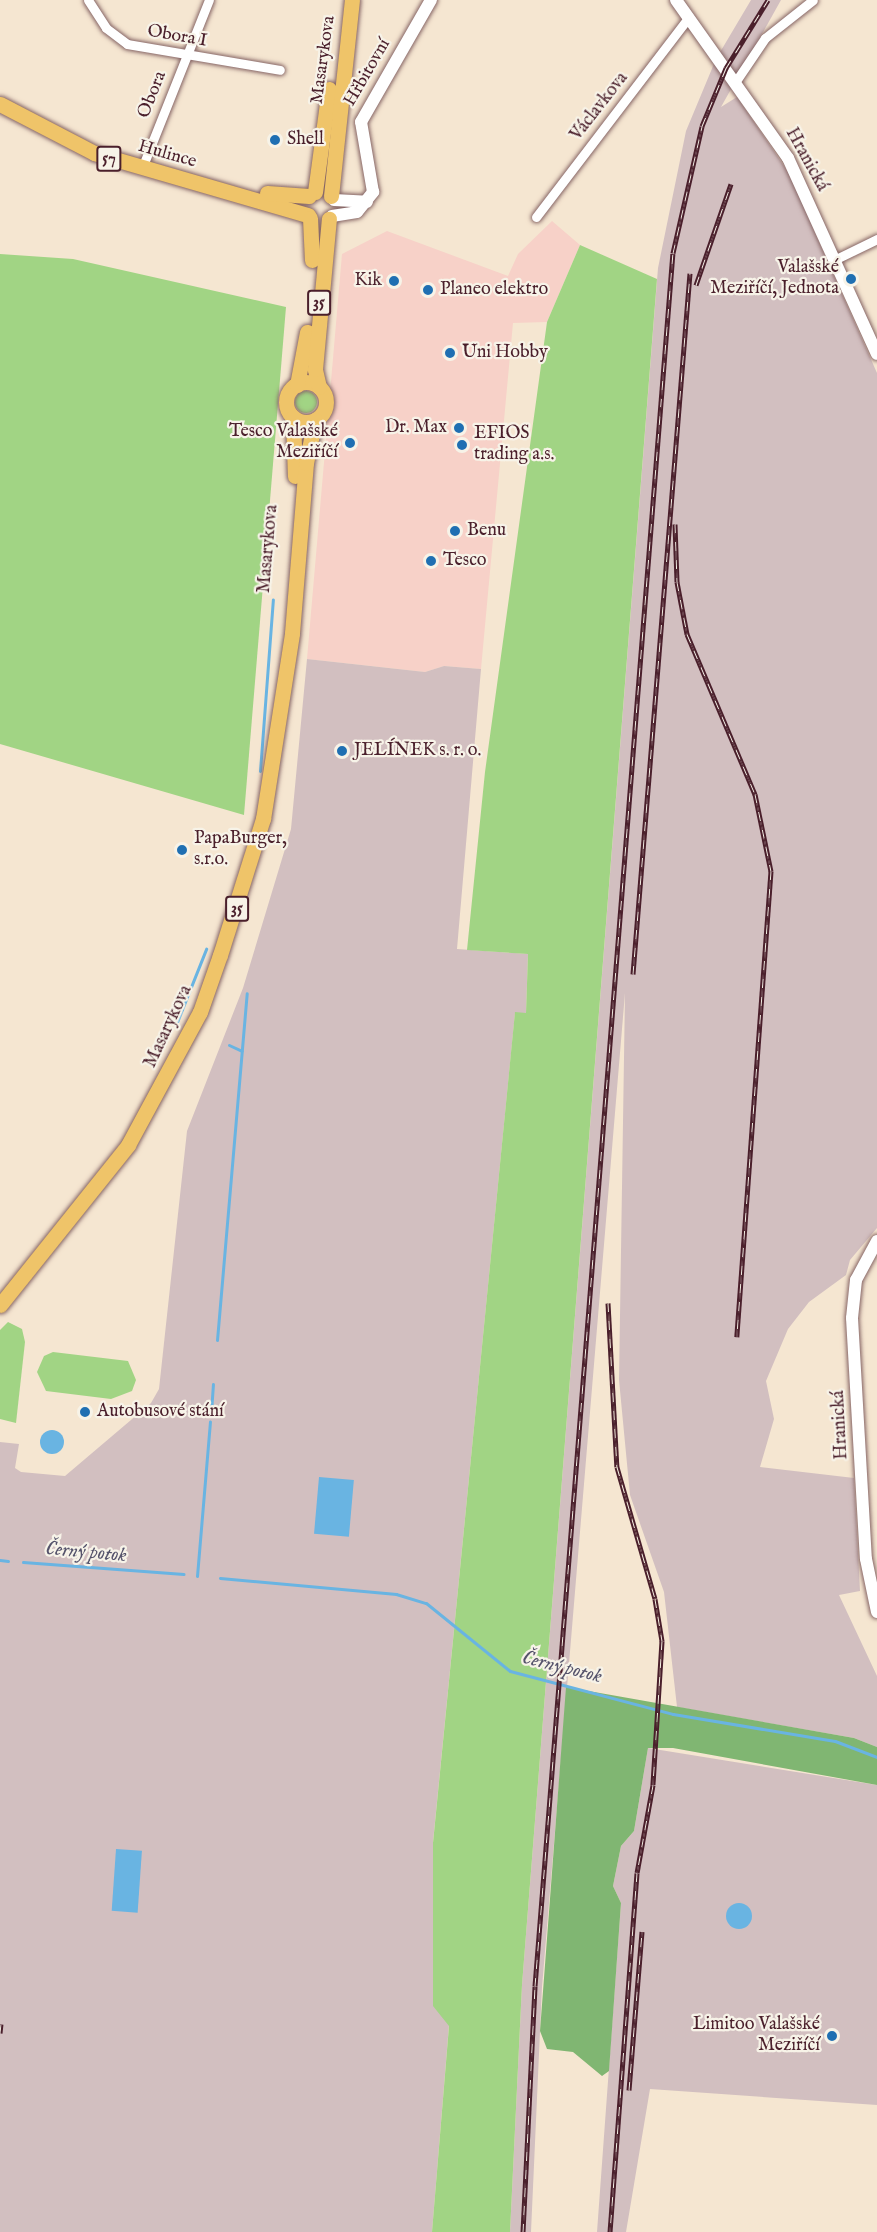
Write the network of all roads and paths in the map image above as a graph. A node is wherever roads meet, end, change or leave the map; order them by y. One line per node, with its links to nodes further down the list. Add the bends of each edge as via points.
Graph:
1 (88, 0): 9 (street, Obora I, via 106,28 127,44)
2 (209, 0): 9 (street, Obora)
3 (342, 0): 15 (main road, Masarykova / 35)
4 (352, 0): 16 (main road, Masarykova / 35)
5 (432, 0): 17 (street, Hřbitovní, via 361,122 362,146 374,181)
6 (676, 0): 8 (street, Hranická)
7 (813, 0): 11 (street, via 765,38)
8 (689, 17): 11 (street, Hranická); 19 (street, Václavkova)
9 (187, 56): 10 (street, Obora I); 13 (street, Obora)
10 (280, 70)
11 (736, 81): 22 (street, Hranická, via 788,158)
12 (0, 104): 13 (main road, Hulince / 57, via 62,140)
13 (142, 168): 14 (main road, Hulince / 57)
14 (228, 191): 15 (main road, Hulince / 57); 18 (main road, Hulince / 57)
15 (312, 194): 16 (main road, Hulince); 18 (main road, 35)
16 (332, 198): 17 (street); 20 (main road, 35)
17 (367, 202): 20 (street, via 353,214)
18 (309, 217): 20 (main road, Hulince); 24 (main road, Masarykova / 35, via 306,347)
19 (536, 217)
20 (331, 218): 25 (main road, Masarykova / 35, via 315,369)
21 (877, 239): 22 (street)
22 (836, 259): 23 (street, Hranická)
23 (877, 354)
24 (297, 384): 25 (main road); 26 (main road, Masarykova / 35, via 286,400)
25 (319, 387): 27 (main road, Masarykova / 35, via 326,404)
26 (294, 417): 27 (main road); 28 (main road, Masarykova / 35, via 296,462)
27 (315, 420): 28 (main road, Masarykova / 35, via 306,463 292,633)
28 (277, 721): 30 (main road, Masarykova / 35, via 263,819 246,883 200,1012 110,1173)
29 (877, 1241): 31 (street, Hranická, via 859,1270 852,1303 866,1559)
30 (0, 1305)
31 (877, 1612)

